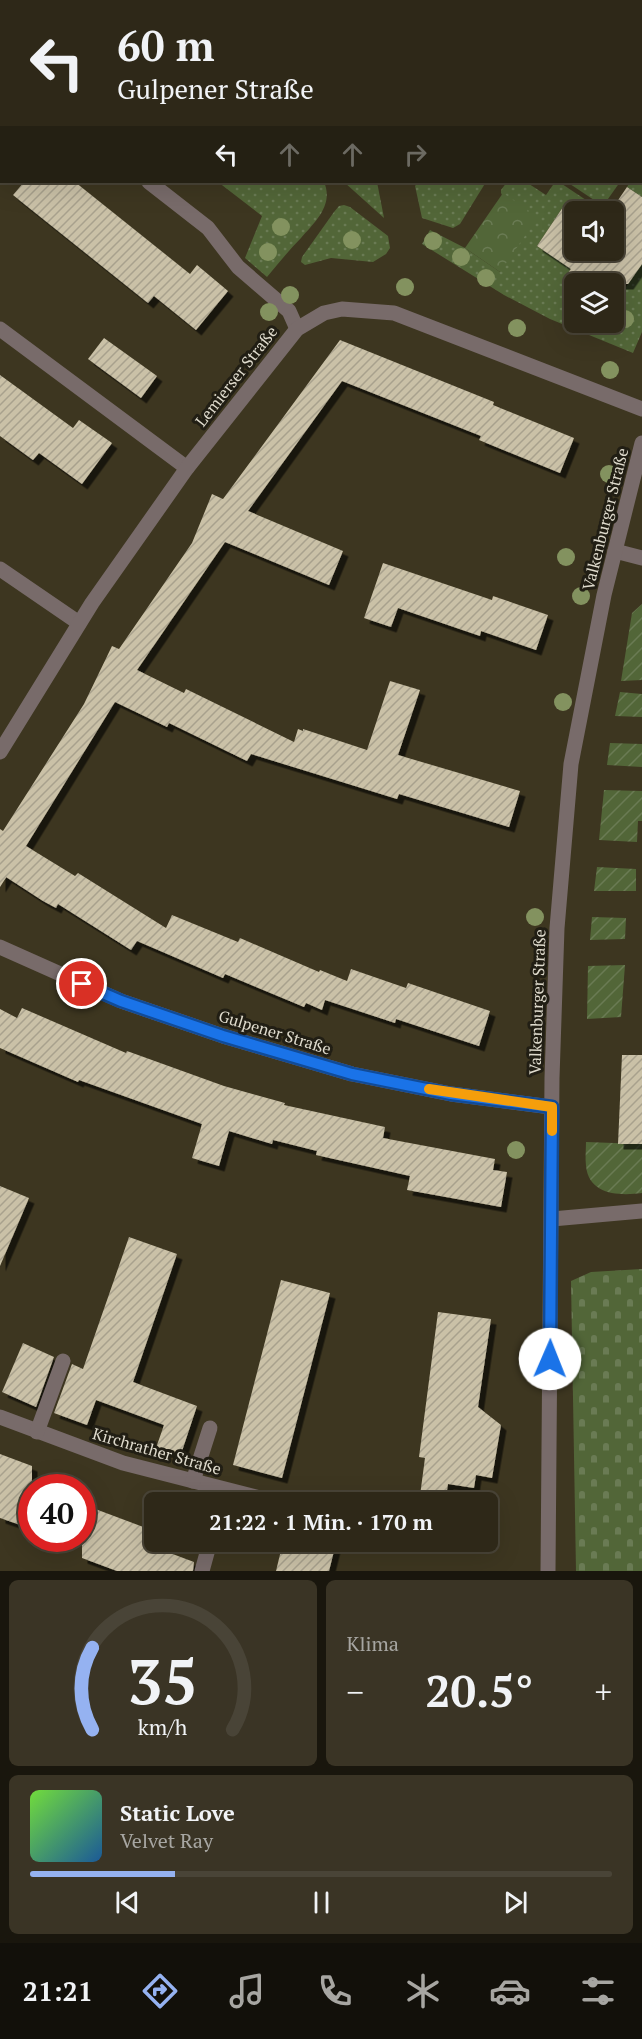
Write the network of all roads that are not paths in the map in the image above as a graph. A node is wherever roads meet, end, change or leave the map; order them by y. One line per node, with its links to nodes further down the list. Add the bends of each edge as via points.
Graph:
1 (150, 183): 3 (street, via 208,228 238,267 289,311)
2 (0, 328): 6 (street)
3 (297, 329): 4 (street, Lemierser Straße, via 324,313 342,309 394,313); 6 (street, Lemierser Straße)
4 (642, 409)
5 (642, 443): 7 (street, Valkenburger Straße)
6 (187, 468): 10 (street, Lemierser Straße)
7 (615, 551): 8 (street); 13 (street, Valkenburger Straße, via 570,764 557,928)
8 (642, 558)
9 (0, 569): 10 (street)
10 (79, 623): 11 (street, Lemierser Straße)
11 (0, 752)
12 (0, 947): 13 (street, Gulpener Straße, via 121,1001 320,1065 451,1094)
13 (552, 1107): 15 (street, Valkenburger Straße)
14 (642, 1211): 15 (street)
15 (552, 1219): 24 (street, Valkenburger Straße)
16 (63, 1360): 19 (street)
17 (0, 1417): 19 (street, Kirchrather Straße)
18 (210, 1428): 20 (street)
19 (38, 1432): 20 (street, Kirchrather Straße, via 123,1463)
20 (193, 1481): 21 (street, Kirchrather Straße)
21 (215, 1492)
22 (207, 1552): 23 (street)
23 (202, 1571)
24 (548, 1571)

